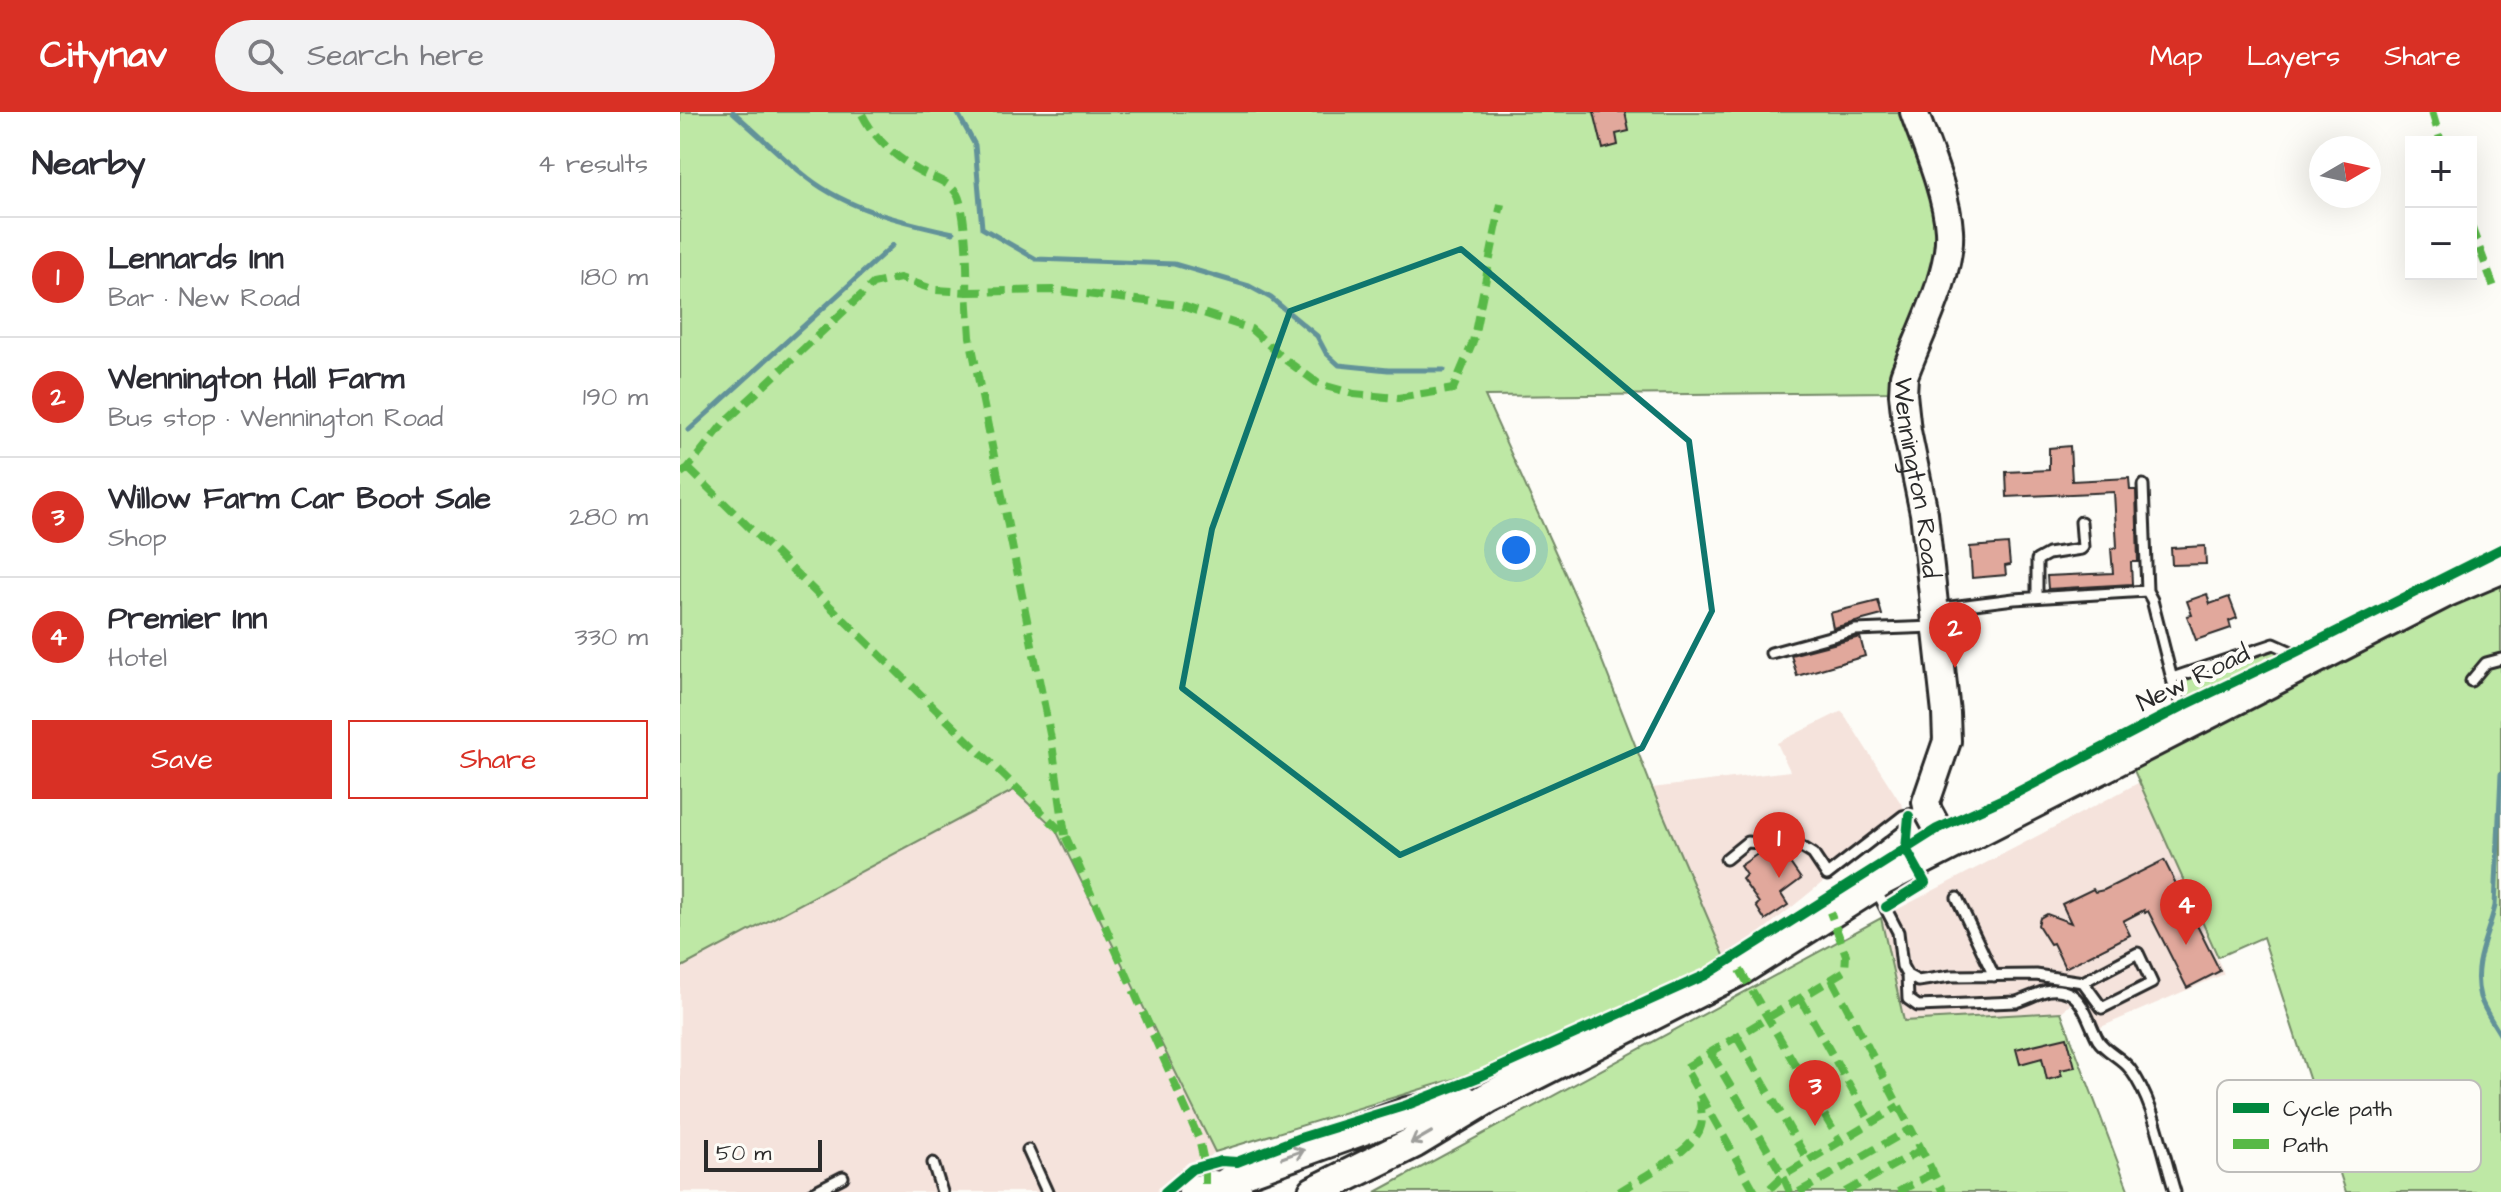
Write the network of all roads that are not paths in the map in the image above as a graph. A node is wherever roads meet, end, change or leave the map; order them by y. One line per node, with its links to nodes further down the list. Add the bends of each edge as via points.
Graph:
1 (1914, 112): 7 (main road, Wennington Road, via 1949,228 1946,263 1904,376 1903,394)
2 (2143, 485): 5 (lane)
3 (2081, 522): 6 (lane, via 2081,549 2037,560)
4 (2501, 568): 10 (main road, New Road)
5 (2147, 591): 6 (lane); 11 (lane)
6 (2037, 597): 7 (lane)
7 (1936, 618): 8 (lane, via 1855,630); 14 (main road, Wennington Road, via 1947,741 1929,790)
8 (1771, 653)
9 (2501, 659): 12 (lane, via 2486,663)
10 (2299, 667): 11 (lane, via 2294,653 2274,644); 13 (main road, New Road)
11 (2172, 678): 13 (lane)
12 (2471, 681)
13 (2191, 723): 15 (main road, New Road)
14 (1928, 811): 15 (main road); 16 (lane, via 1903,816 1827,875 1813,854 1800,846 1747,842)
15 (1947, 846): 17 (main road, New Road)
16 (1726, 859)
17 (1873, 885): 19 (lane, via 1898,932); 22 (main road, New Road, via 1740,970)
18 (1957, 898): 20 (lane)
19 (1907, 975): 20 (lane, via 1918,981); 31 (lane, via 1908,999 1918,1006 2016,1002 2056,989 2070,993 2097,1039 2139,1084)
20 (1994, 976): 21 (lane)
21 (2083, 982): 21 (lane, via 2102,1008 2152,983 2138,953)
22 (1488, 1098): 26 (main road, New Road, one-way to 22, via 1242,1173 1408,1113); 30 (main road, New Road, one-way to 30, via 1415,1142)
23 (1028, 1150): 29 (lane)
24 (933, 1163): 28 (lane)
25 (843, 1177): 27 (lane)
26 (1218, 1190)
27 (814, 1192)
28 (942, 1192)
29 (1047, 1192)
30 (1314, 1192)
31 (2175, 1192)

